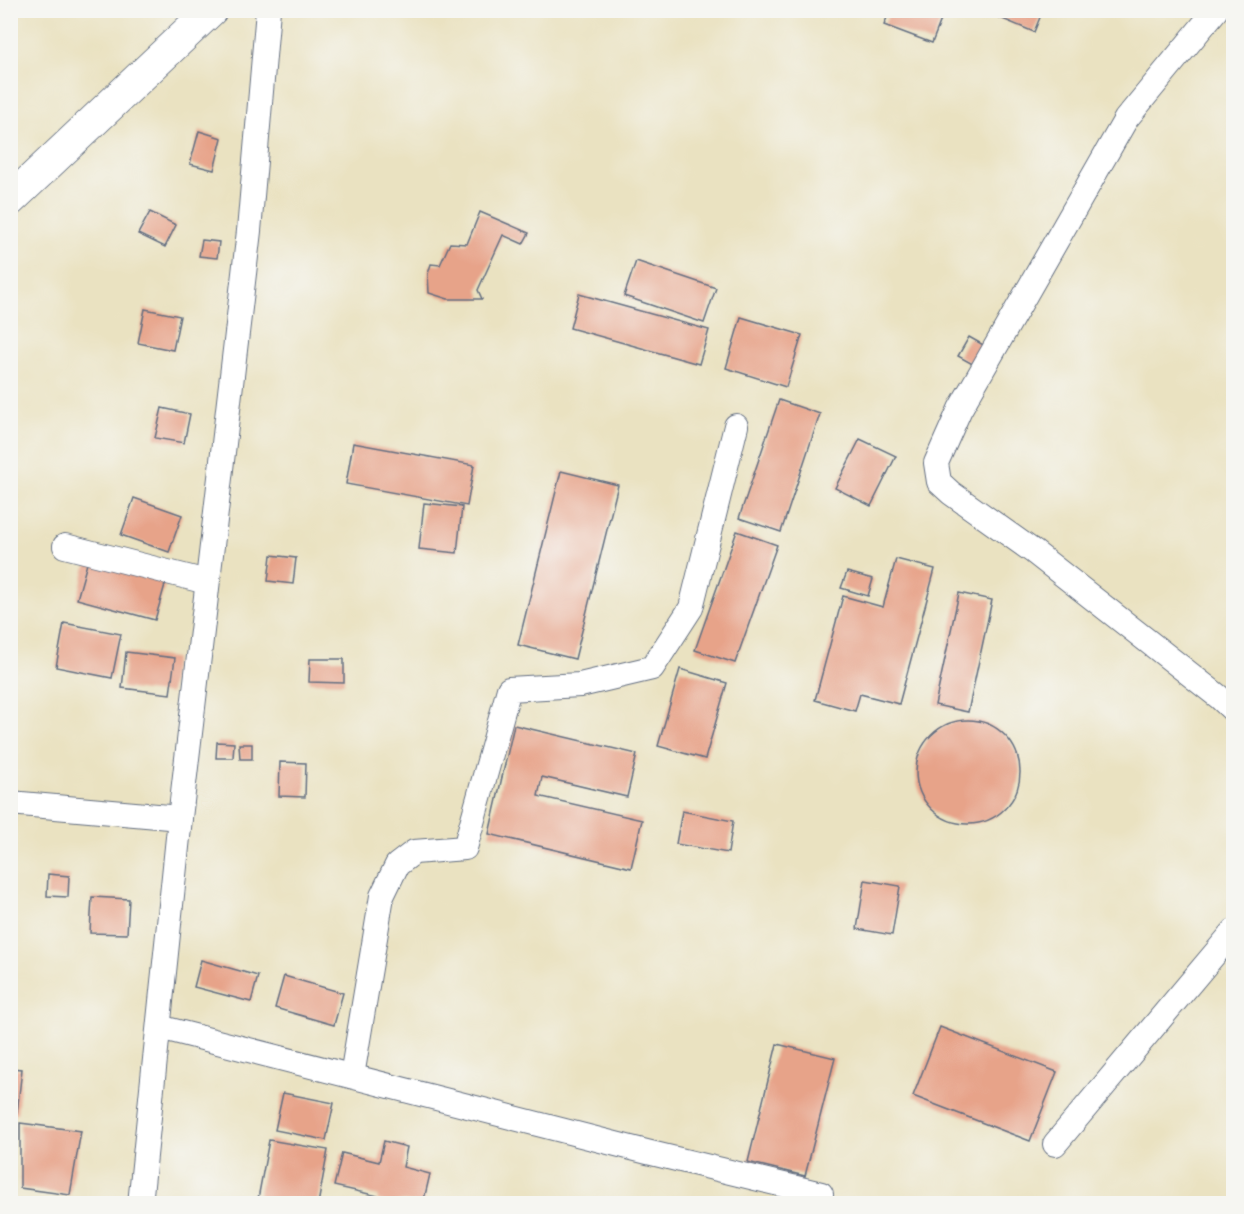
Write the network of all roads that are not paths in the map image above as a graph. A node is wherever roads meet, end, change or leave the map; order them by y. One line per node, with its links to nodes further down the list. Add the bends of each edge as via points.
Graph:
1 (211, 10): 4 (street)
2 (268, 10): 7 (street, via 249,231)
3 (1215, 10): 8 (street, via 1126,119 960,409 936,463 939,482 951,493 1034,552)
4 (10, 200)
5 (736, 426): 13 (street, via 692,608 652,668 580,686 509,689 465,848 414,852 397,865 382,896)
6 (65, 546): 7 (street)
7 (207, 582): 10 (street)
8 (1233, 711)
9 (10, 803): 10 (street)
10 (180, 818): 12 (street)
11 (1233, 931): 14 (street)
12 (159, 1027): 13 (street); 16 (street)
13 (352, 1076): 15 (street)
14 (1055, 1144)
15 (821, 1194)
16 (140, 1203)

